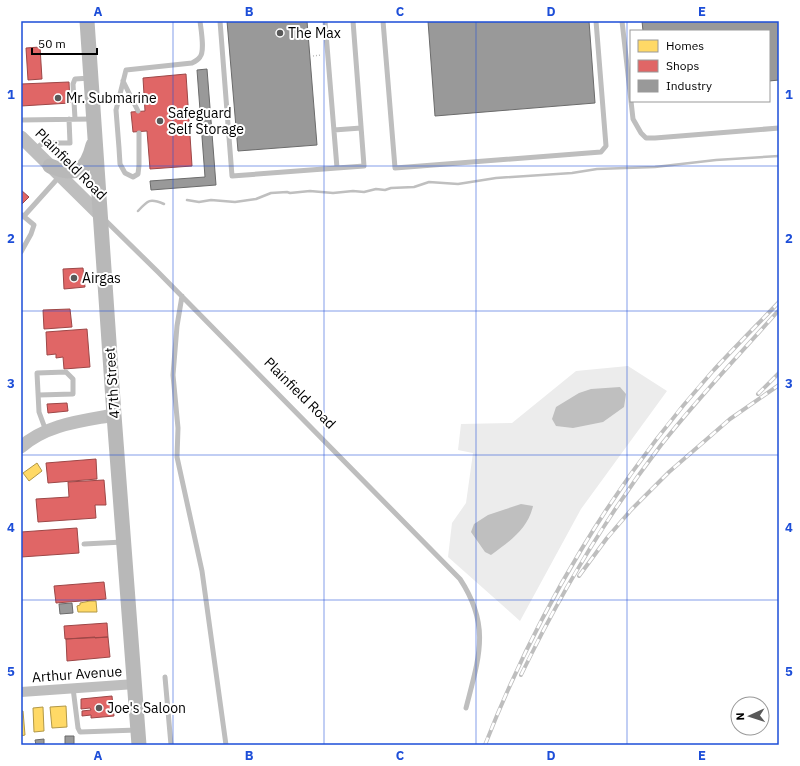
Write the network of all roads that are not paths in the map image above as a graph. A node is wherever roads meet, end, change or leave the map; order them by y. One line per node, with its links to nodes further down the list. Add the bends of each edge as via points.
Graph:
1 (87, 21): 9 (main road, 47th Street)
2 (200, 21): 10 (lane, via 202,50 196,61 126,70)
3 (220, 21): 24 (lane, via 232,176)
4 (325, 21): 19 (lane)
5 (353, 21): 17 (lane)
6 (383, 21): 7 (lane, via 395,168 601,152 606,146)
7 (596, 21)
8 (622, 21): 11 (lane)
9 (91, 78): 14 (main road, 47th Street); 15 (lane, via 75,79)
10 (123, 81): 13 (lane); 20 (lane, via 116,110 120,164 125,173 133,177 138,174)
11 (630, 92)
12 (631, 102): 18 (lane, via 633,119 646,138)
13 (138, 111)
14 (93, 118): 15 (lane); 22 (main road, 47th Street)
15 (72, 119): 16 (lane); 23 (lane, via 70,143 43,143)
16 (21, 120)
17 (361, 128): 19 (lane); 24 (lane, via 364,166)
18 (779, 128)
19 (334, 130): 24 (lane)
20 (139, 133)
21 (21, 137): 23 (street, Plainfield Road)
22 (95, 141): 25 (main road, via 91,155 81,168 72,172); 27 (main road, 47th Street)
23 (34, 150): 25 (street, Plainfield Road)
24 (337, 168)
25 (55, 171): 26 (lane); 27 (street, Plainfield Road)
26 (22, 215): 28 (lane, via 34,225)
27 (100, 215): 29 (lane, Plainfield Road); 31 (main road, 47th Street)
28 (21, 252)
29 (182, 296): 40 (lane, Plainfield Road, via 460,578 475,608 480,638 479,655); 44 (lane, via 173,375 178,428 177,457 202,570)
30 (39, 395): 30 (lane, via 37,373 66,372 73,379 73,394); 32 (lane, via 40,412)
31 (114, 415): 32 (street, via 72,422); 34 (main road, 47th Street)
32 (46, 430): 33 (street)
33 (22, 444)
34 (124, 542): 35 (lane); 37 (main road, 47th Street)
35 (84, 544)
36 (165, 677): 43 (lane)
37 (135, 684): 38 (street, Arthur Avenue); 41 (main road, 47th Street)
38 (73, 688): 39 (street, Arthur Avenue); 41 (lane, via 80,732)
39 (21, 692)
40 (466, 708)
41 (138, 729): 42 (main road, 47th Street)
42 (139, 745)
43 (171, 745)
44 (226, 745)

